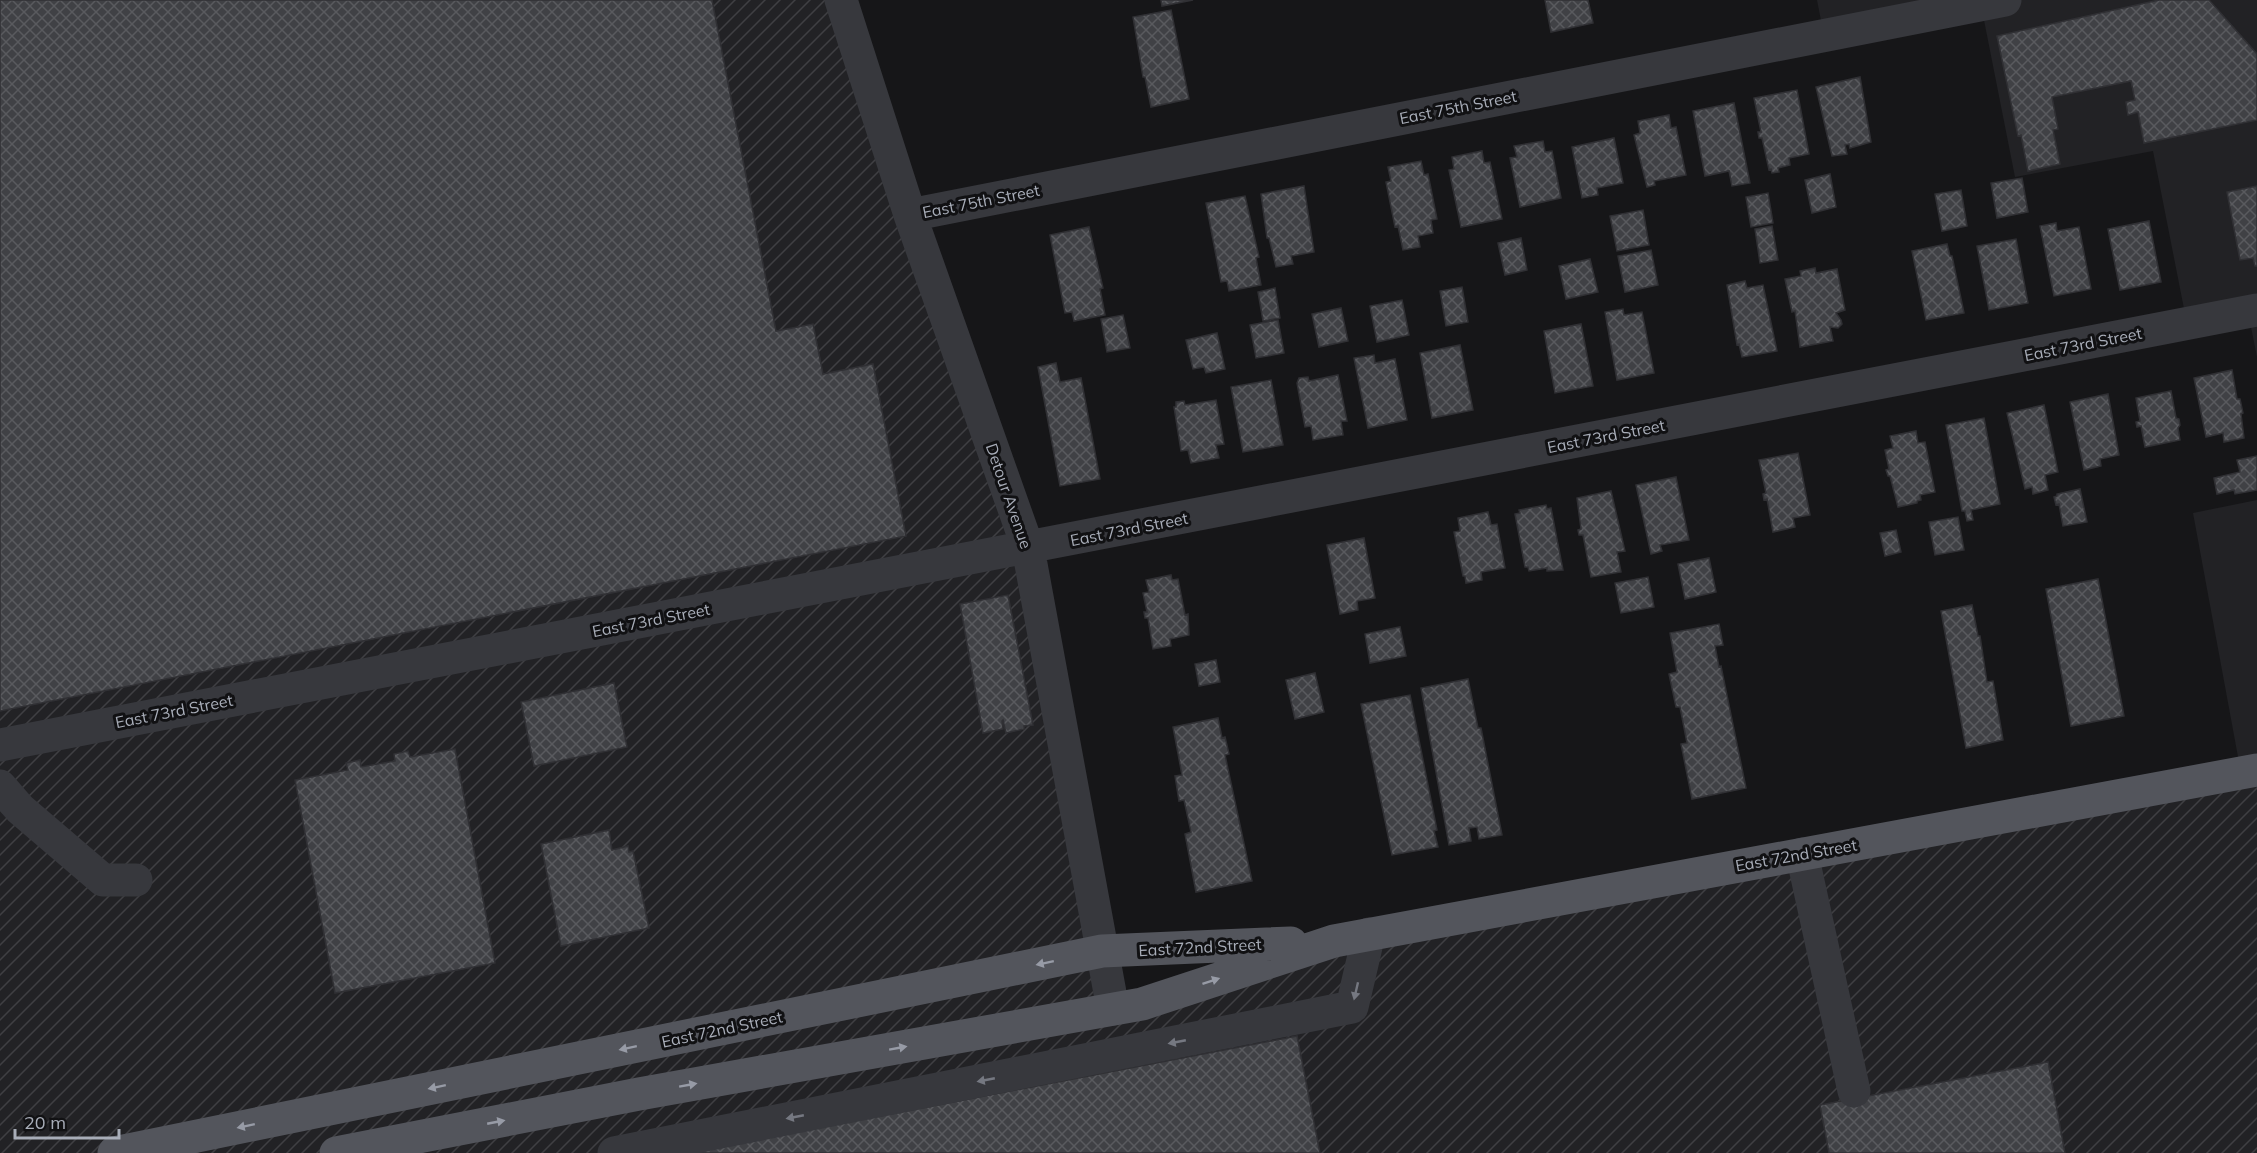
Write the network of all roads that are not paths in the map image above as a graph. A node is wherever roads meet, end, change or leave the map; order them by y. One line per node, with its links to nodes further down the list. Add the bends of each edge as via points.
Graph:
1 (841, 0): 3 (street, Detour Avenue)
2 (2006, 0): 3 (street, East 75th Street)
3 (910, 215): 5 (street, Detour Avenue)
4 (2257, 310): 5 (street, East 73rd Street)
5 (1028, 548): 6 (street, East 73rd Street); 13 (street, Detour Avenue)
6 (0, 745)
7 (2257, 770): 9 (main road, East 72nd Street)
8 (0, 786): 10 (street, via 103,880)
9 (1802, 854): 11 (main road, East 72nd Street); 15 (street)
10 (136, 880)
11 (1369, 934): 12 (main road, East 72nd Street); 18 (street, one-way to 18, via 1352,1007)
12 (1334, 940): 13 (main road, East 72nd Street); 14 (main road, East 72nd Street, one-way to 12, via 1142,1004)
13 (1102, 951): 14 (street, Detour Avenue); 16 (main road, East 72nd Street, one-way to 16)
14 (1113, 1009): 17 (main road, East 72nd Street, one-way to 14)
15 (1854, 1091)
16 (114, 1153)
17 (336, 1153)
18 (614, 1153)

